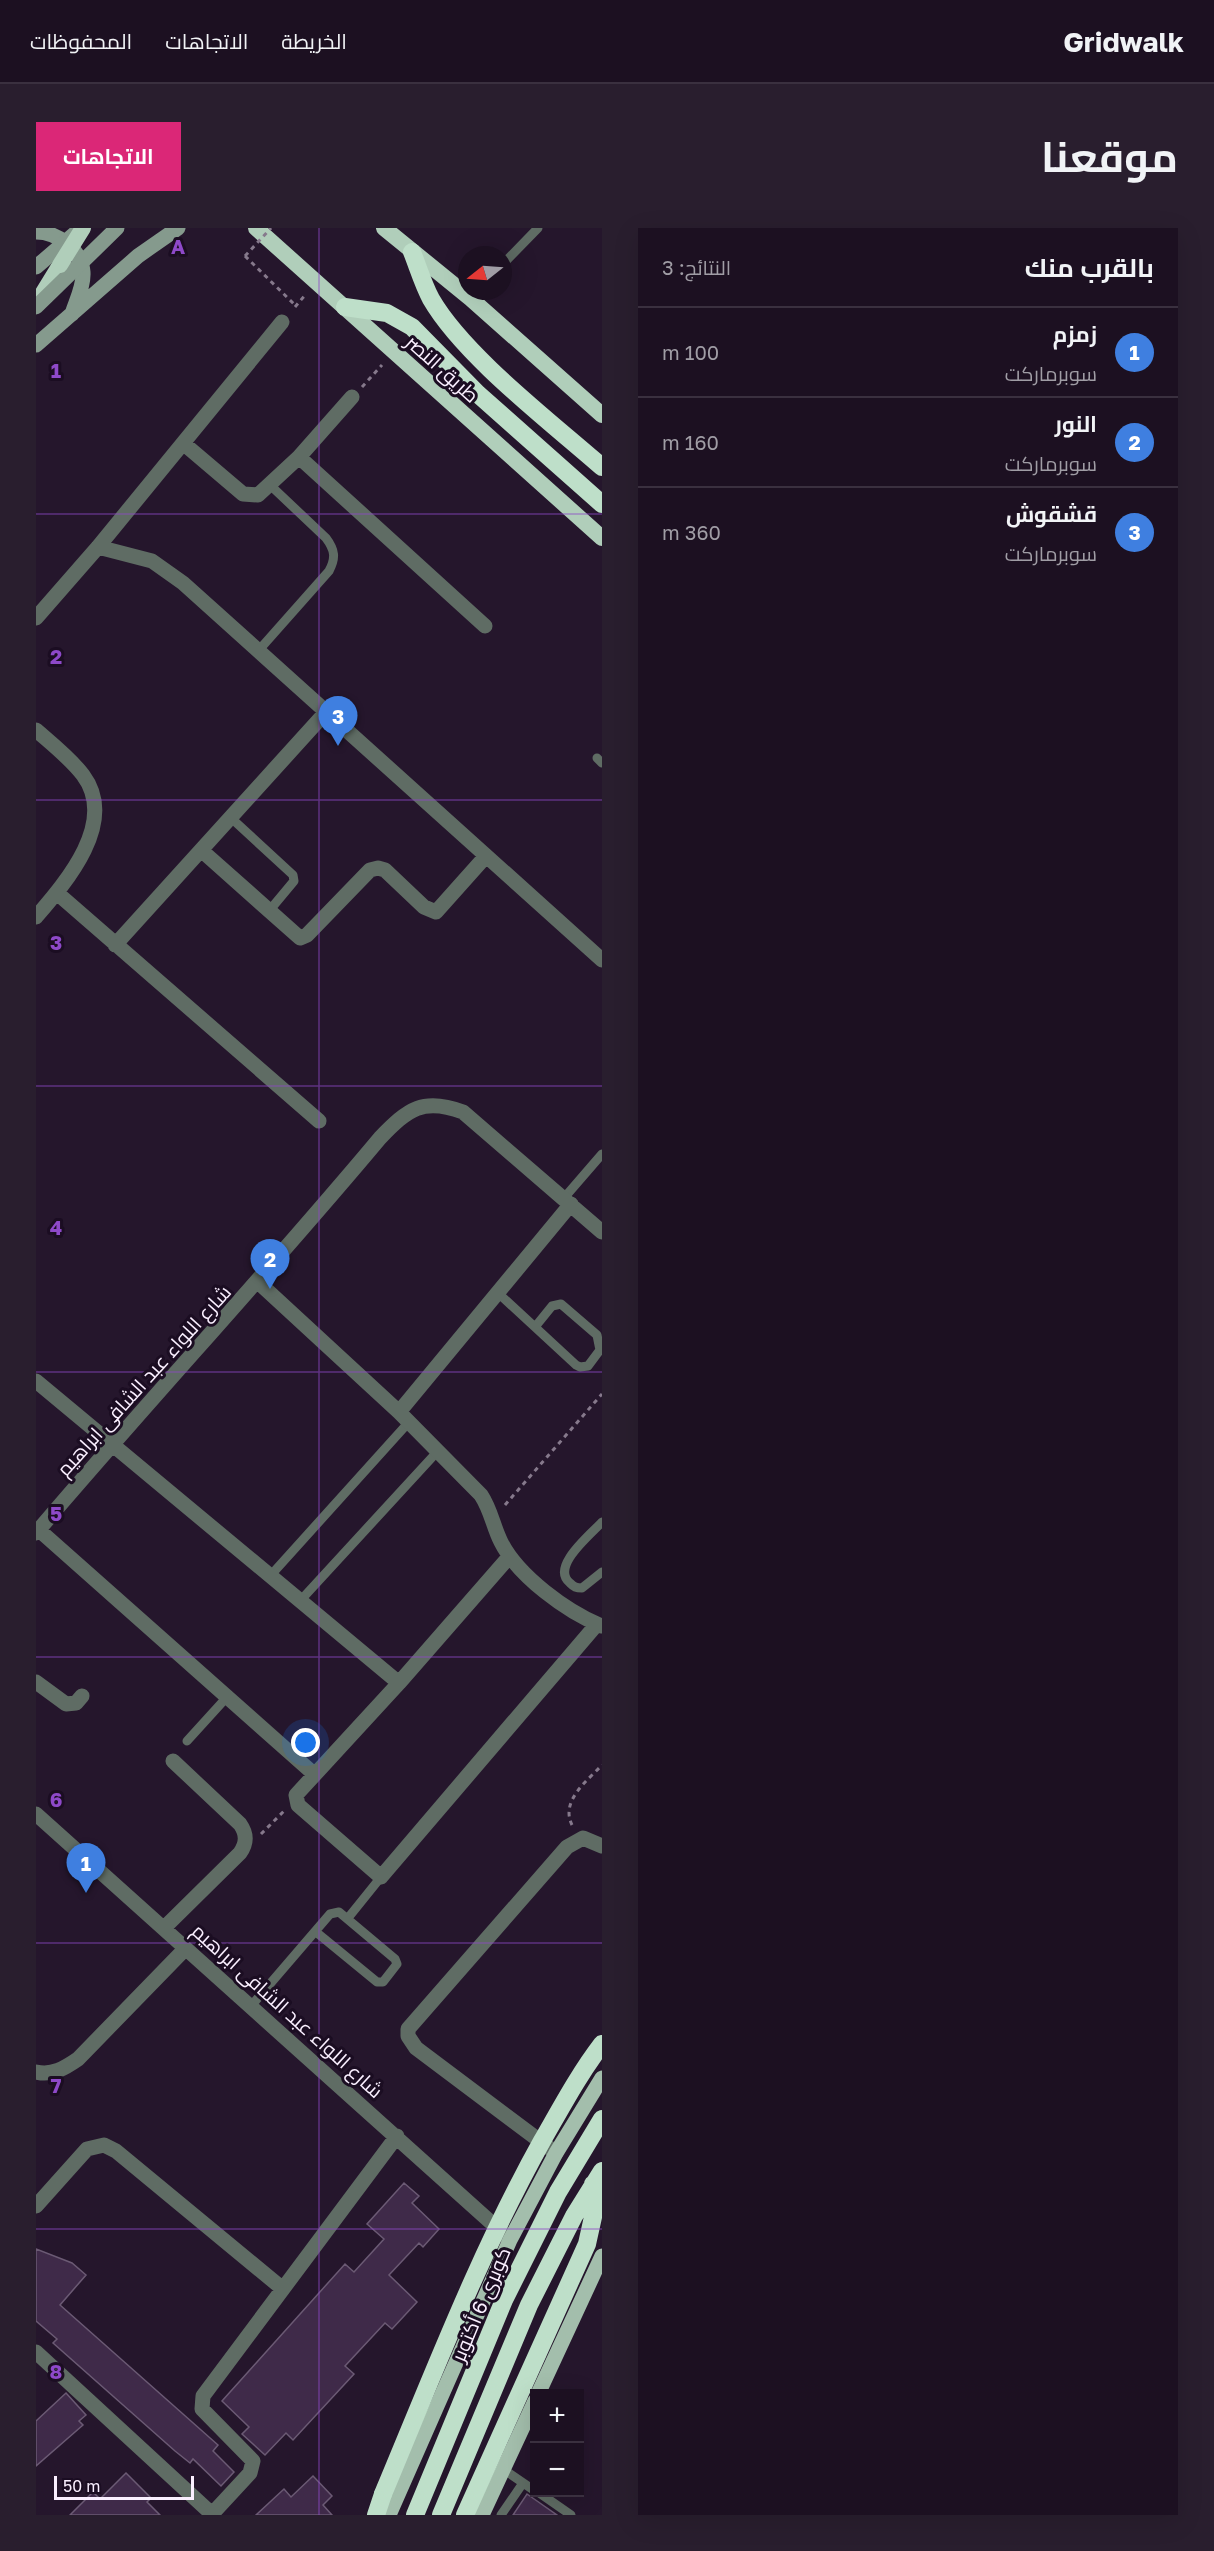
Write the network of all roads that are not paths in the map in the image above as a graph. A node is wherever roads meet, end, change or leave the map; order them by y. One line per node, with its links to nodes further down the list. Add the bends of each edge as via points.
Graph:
1 (82, 228): 10 (main road, bridge); 13 (highway, bridge)
2 (117, 228): 13 (main road, bridge)
3 (178, 228): 15 (main road, via 138,256)
4 (256, 228): 14 (highway, طريق النصر)
5 (384, 228): 8 (highway)
6 (538, 228): 9 (lane)
7 (36, 232): 15 (main road, via 48,232 64,240 78,257 83,272)
8 (412, 252): 11 (highway); 22 (highway, via 430,298 442,315 497,374)
9 (512, 255)
10 (36, 267)
11 (458, 284)
12 (478, 300): 19 (highway)
13 (36, 306)
14 (345, 307): 24 (highway, via 400,318 412,327 478,394); 25 (highway, طريق النصر)
15 (72, 314): 17 (main road)
16 (282, 322): 20 (street)
17 (36, 345)
18 (352, 397): 21 (street)
19 (602, 415)
20 (183, 443): 23 (street, via 243,494 258,495); 26 (street)
21 (299, 457): 23 (street); 28 (street)
22 (602, 467)
23 (270, 486): 29 (lane, via 326,538 334,548 334,560 329,571)
24 (602, 504)
25 (602, 538)
26 (98, 547): 27 (street); 29 (street, via 131,554 159,566)
27 (36, 618)
28 (484, 626)
29 (259, 650): 30 (street)
30 (327, 711): 32 (street); 34 (street)
31 (36, 730): 35 (street, via 84,776 95,799 95,822 86,845)
32 (230, 817): 33 (street); 36 (lane, via 294,878)
33 (201, 850): 36 (street); 38 (street)
34 (486, 856): 36 (street, via 436,912 424,907 385,870 378,868 364,874 303,937 297,937); 39 (street)
35 (57, 893): 37 (street); 38 (street)
36 (269, 911)
37 (36, 916)
38 (115, 945): 40 (street)
39 (602, 960)
40 (319, 1120)
41 (602, 1154): 42 (lane)
42 (567, 1201): 43 (street, شارع اللواء عبد الشافى ابراهيم); 44 (street, شارع اللواء عبد الشافى ابراهيم, via 463,1112 441,1104 417,1108 380,1138); 45 (street)
43 (602, 1232)
44 (258, 1282): 48 (street); 49 (street, شارع اللواء عبد الشافى ابراهيم)
45 (498, 1293): 46 (lane); 48 (street)
46 (535, 1327): 46 (lane, via 580,1367 588,1366 600,1350 597,1335 561,1304 552,1306)
47 (36, 1381): 49 (street)
48 (404, 1417): 50 (street); 55 (lane)
49 (111, 1445): 52 (street, شارع اللواء عبد الشافى ابراهيم); 55 (street)
50 (437, 1452): 53 (street, via 481,1495); 56 (lane)
51 (602, 1522): 54 (lane, via 567,1560 564,1572 565,1579 582,1588)
52 (37, 1532): 61 (street)
53 (509, 1557): 57 (street, via 568,1608); 59 (street)
54 (602, 1572)
55 (271, 1575): 56 (street)
56 (300, 1601): 59 (street)
57 (599, 1625): 67 (street)
58 (36, 1682): 60 (street, via 66,1704 76,1703)
59 (399, 1683): 64 (street)
60 (82, 1696)
61 (227, 1697): 62 (lane); 64 (street)
62 (187, 1741)
63 (173, 1761): 69 (street, via 240,1824 246,1840 240,1853)
64 (314, 1774): 67 (street, via 297,1792 298,1805)
65 (36, 1814): 69 (street, شارع اللواء عبد الشافى ابراهيم)
66 (602, 1846): 78 (street, via 583,1838 567,1847 408,2029 416,2048)
67 (381, 1877): 68 (lane)
68 (348, 1918): 70 (lane, via 334,1912); 70 (lane, via 396,1960 384,1982 377,1982)
69 (165, 1928): 71 (street, شارع اللواء عبد الشافى ابراهيم)
70 (316, 1932): 72 (lane)
71 (185, 1949): 72 (street, شارع اللواء عبد الشافى ابراهيم); 74 (street, via 78,2060 63,2070)
72 (251, 2006): 77 (street, شارع اللواء عبد الشافى ابراهيم)
73 (602, 2044): 93 (highway, bridge, via 507,2204)
74 (36, 2072)
75 (602, 2078): 78 (main road)
76 (602, 2119): 95 (highway, كوبرى 6 أكتوبر, via 558,2192 504,2300)
77 (397, 2136): 81 (street, شارع اللواء عبد الشافى ابراهيم); 83 (street)
78 (556, 2153): 81 (main road)
79 (597, 2177): 96 (highway, via 530,2305); 97 (highway, via 587,2244)
80 (36, 2206): 83 (street, via 87,2149 104,2145)
81 (510, 2240): 94 (main road)
82 (602, 2256): 85 (main road)
83 (283, 2289): 92 (street, via 201,2402 206,2414 253,2461 250,2473)
84 (36, 2352): 92 (street)
85 (540, 2389)
86 (530, 2410): 87 (main road)
87 (503, 2469): 88 (lane); 98 (main road)
88 (523, 2483): 89 (lane); 99 (lane)
89 (530, 2488)
90 (542, 2497): 91 (lane)
91 (560, 2512): 100 (lane)
92 (213, 2515)
93 (376, 2515)
94 (388, 2515)
95 (415, 2515)
96 (441, 2515)
97 (465, 2515)
98 (482, 2515)
99 (501, 2515)
100 (571, 2515)

